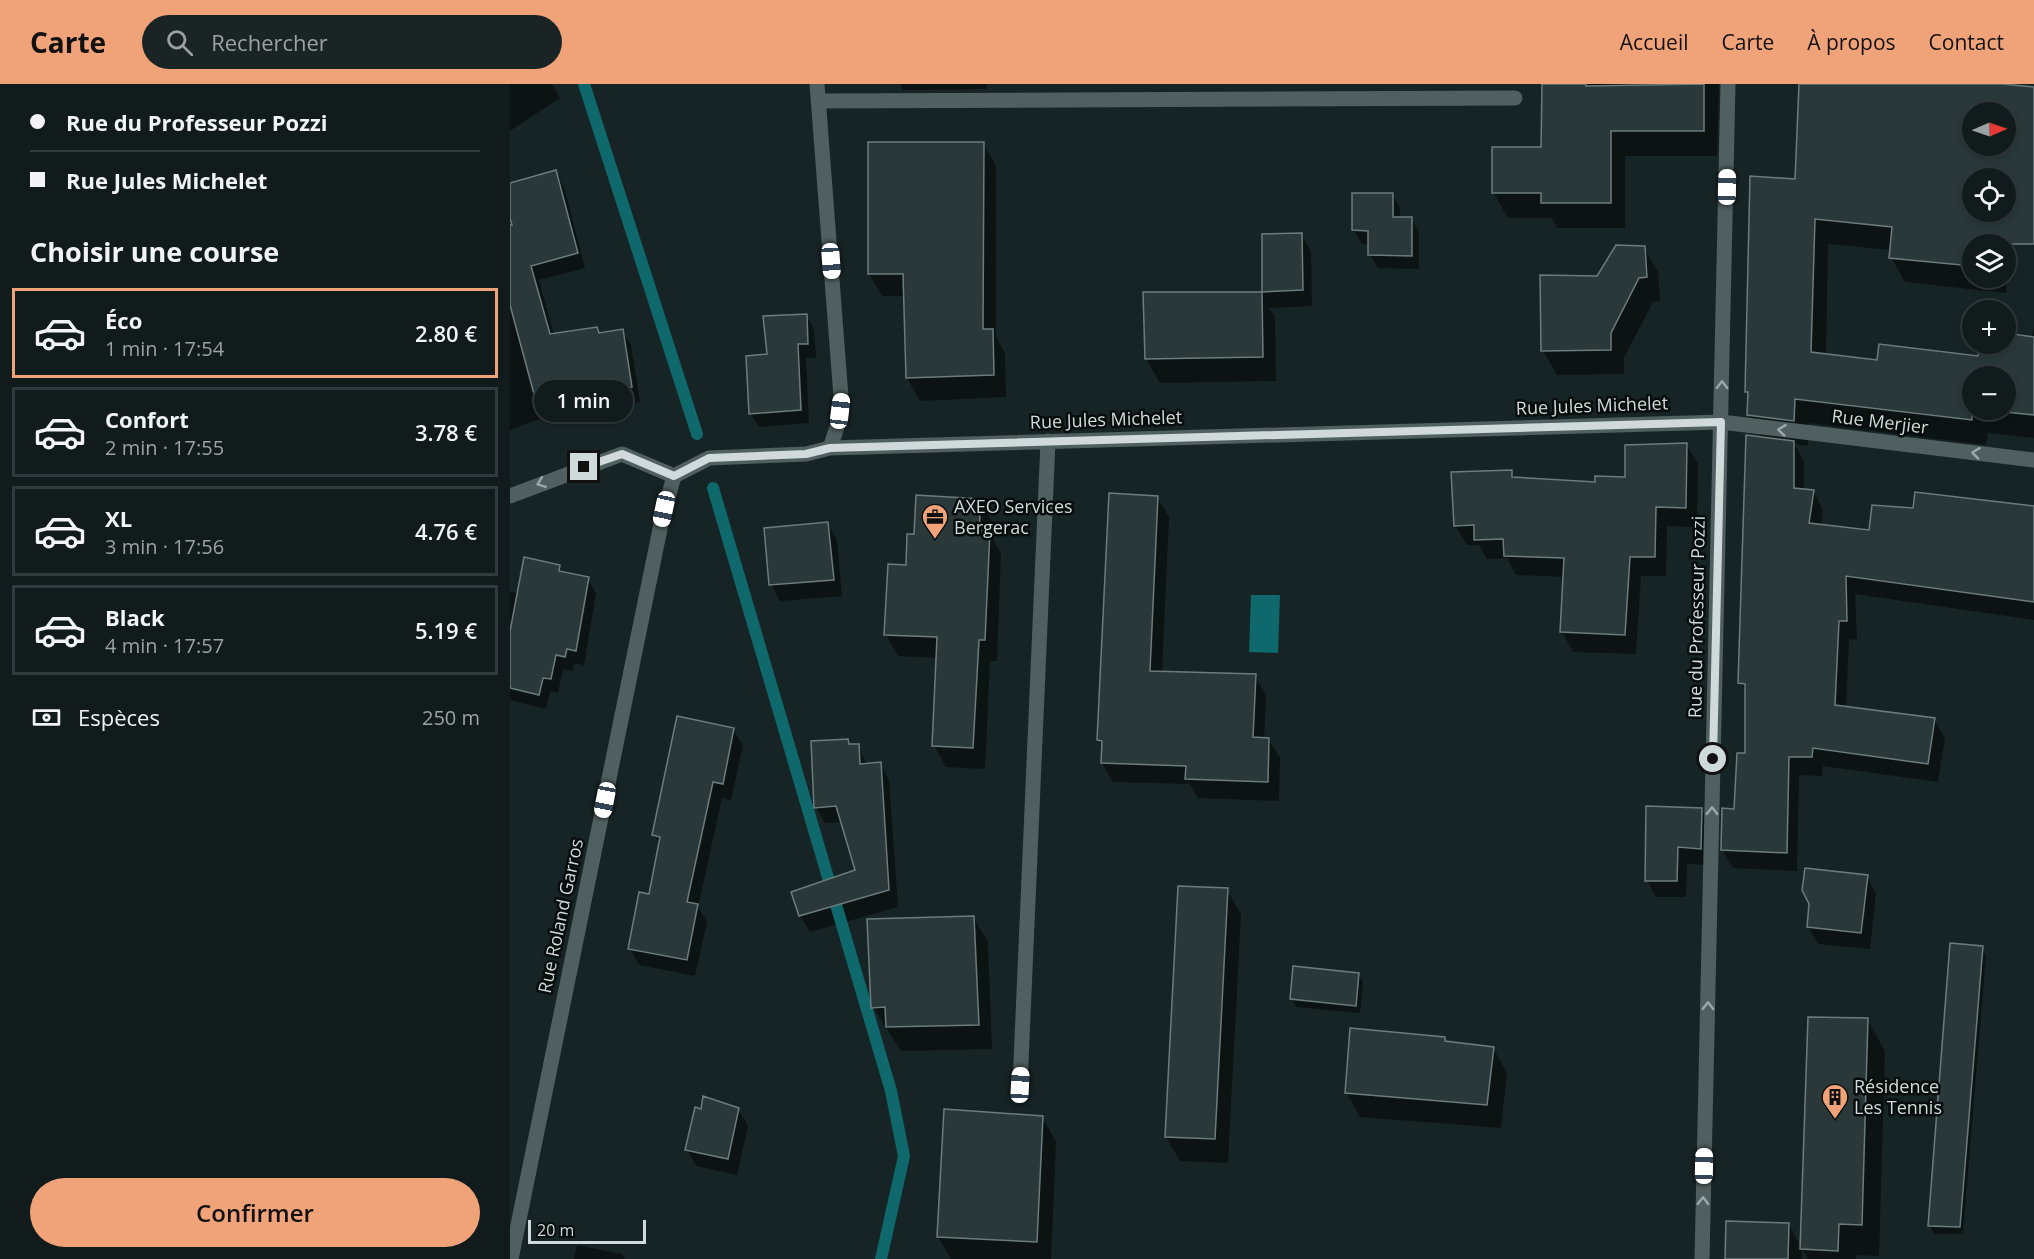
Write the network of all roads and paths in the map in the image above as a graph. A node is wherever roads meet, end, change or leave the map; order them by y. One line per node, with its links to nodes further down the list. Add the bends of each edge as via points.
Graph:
1 (817, 84): 4 (street)
2 (1728, 84): 5 (street, Rue du Professeur Pozzi, one-way to 2)
3 (1515, 98): 4 (street)
4 (818, 101): 7 (street, via 841,398)
5 (1721, 422): 6 (street, Rue Jules Michelet); 8 (street, Rue Merjier, one-way to 5); 13 (street, Rue du Professeur Pozzi, one-way to 5)
6 (1048, 441): 7 (street, Rue Jules Michelet); 11 (street)
7 (830, 448): 9 (street, Rue Jules Michelet, via 806,454 709,458)
8 (2034, 460)
9 (674, 476): 10 (street, one-way to 10, via 622,454); 12 (street, Rue Roland Garros)
10 (510, 495)
11 (1020, 1085)
12 (511, 1259)
13 (1702, 1259)

